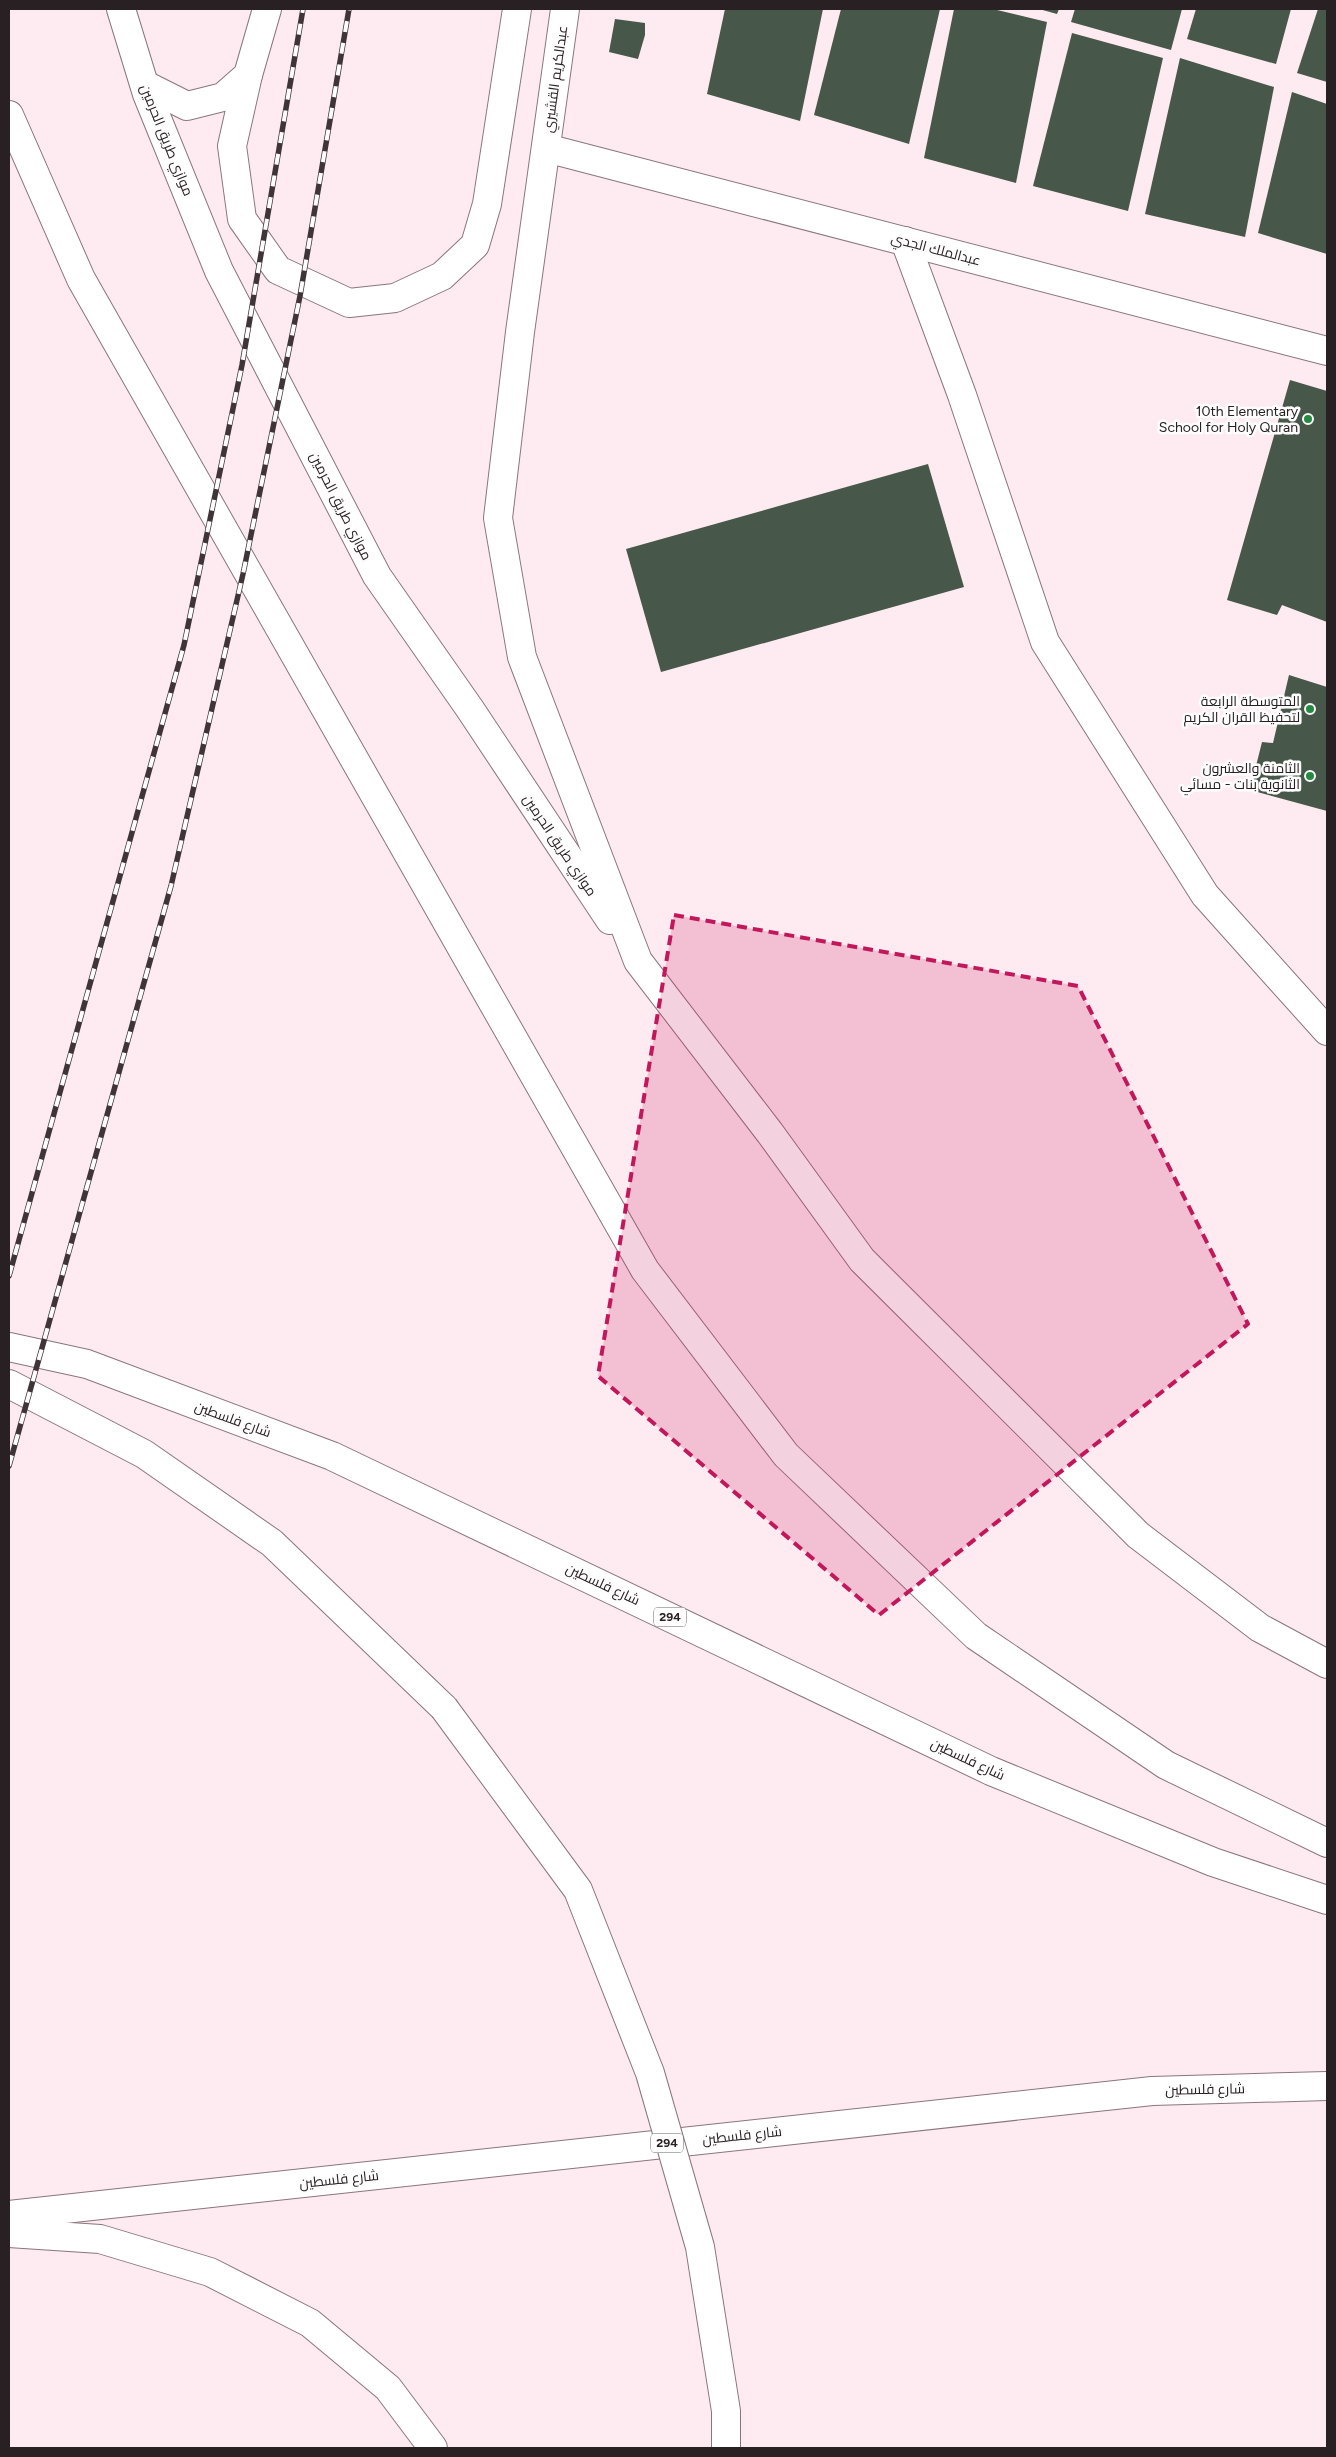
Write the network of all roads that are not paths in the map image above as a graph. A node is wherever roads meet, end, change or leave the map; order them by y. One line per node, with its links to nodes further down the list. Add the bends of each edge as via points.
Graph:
1 (121, 9): 6 (main road, موازي طريق الحرمين)
2 (267, 9): 5 (main road)
3 (517, 9): 5 (main road, via 488,204 475,245 442,276 395,298 349,303 278,270 242,219 232,146)
4 (565, 9): 8 (main road, عبدالكريم القشيري)
5 (248, 75): 6 (main road, via 223,97 187,106)
6 (145, 85): 11 (main road, موازي طريق الحرمين, via 219,271 377,576)
7 (9, 114): 16 (main road, via 82,279 645,1270 786,1455 976,1636 1166,1765)
8 (546, 148): 9 (main road, عبدالملك الجدي); 11 (main road, عبدالكريم القشيري, via 498,518 522,657)
9 (905, 241): 10 (main road, عبدالملك الجدي); 12 (main road, via 962,395 1045,642 1206,896)
10 (1327, 350)
11 (638, 961): 15 (main road, via 770,1133 862,1260 1138,1535 1260,1628)
12 (1327, 1031)
13 (9, 1347): 17 (main road, شارع فلسطين / 294, via 87,1364 332,1456 991,1771 1213,1862)
14 (9, 1384): 22 (main road, bridge, via 144,1454 272,1543 444,1708 578,1890 650,2073 700,2247 726,2411)
15 (1327, 1664)
16 (1327, 1844)
17 (1327, 1900)
18 (1327, 2086): 19 (main road, شارع فلسطين / 294, via 1152,2091)
19 (9, 2215)
20 (9, 2233): 21 (main road, via 100,2239 201,2270 310,2323 388,2388)
21 (433, 2448)
22 (726, 2448)

